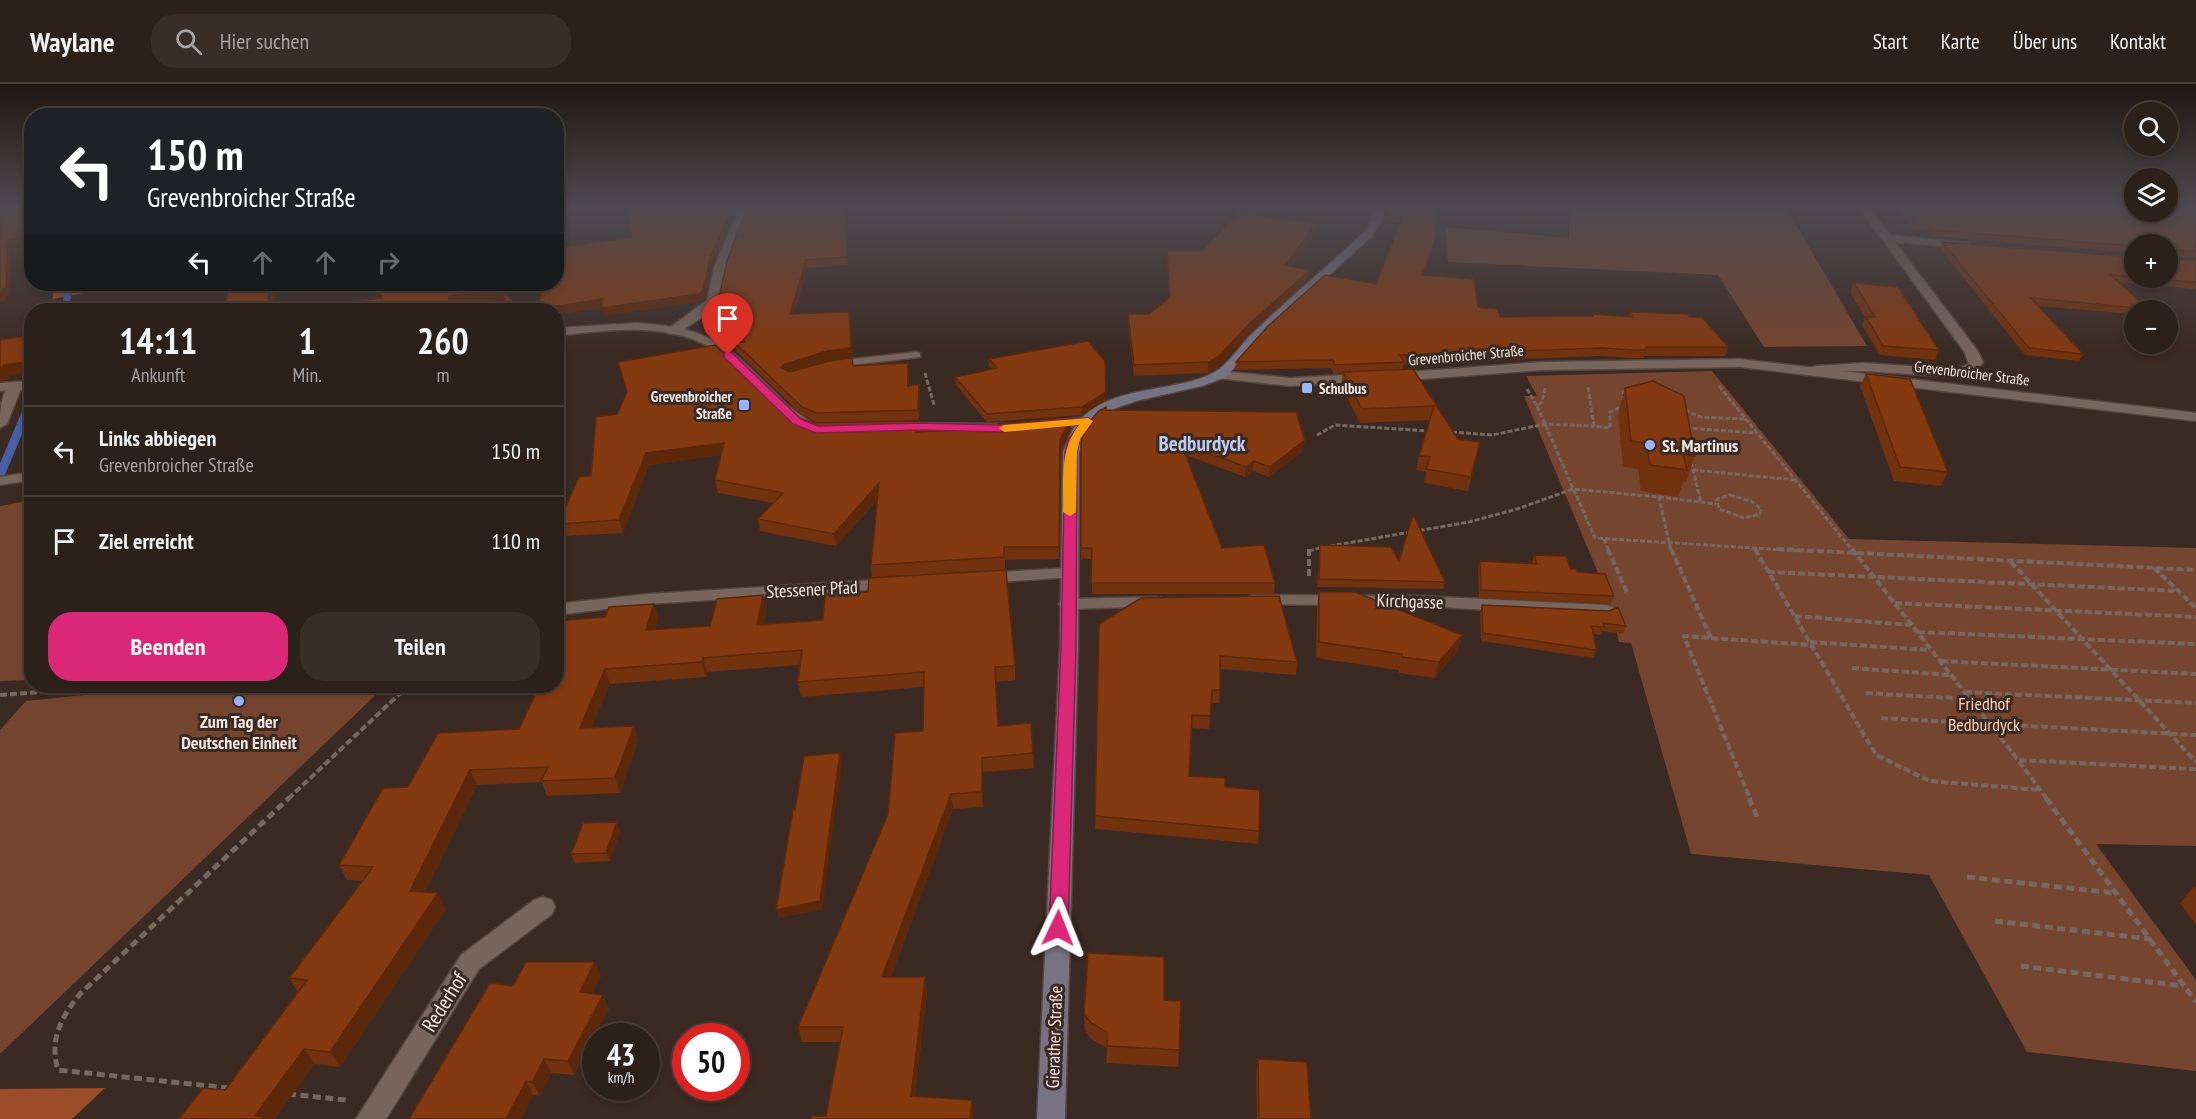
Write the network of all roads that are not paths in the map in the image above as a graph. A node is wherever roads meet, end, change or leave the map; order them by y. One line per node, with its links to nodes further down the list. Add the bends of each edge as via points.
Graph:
1 (725, 256): 5 (street, via 713,301)
2 (1344, 256): 9 (main road, via 1245,346)
3 (1900, 256): 8 (street, via 1970,350 1975,366 1956,373 1863,367)
4 (564, 331): 5 (street, via 627,327)
5 (673, 331): 16 (street, via 717,346 797,422)
6 (915, 355): 7 (lane)
7 (819, 368)
8 (1815, 370): 9 (street, Grevenbroicher Straße, via 1695,362 1534,366 1290,382); 12 (street, Grevenbroicher Straße)
9 (1221, 375): 13 (main road, Grevenbroicher Straße, via 1120,402)
10 (23, 386): 11 (street); 14 (street)
11 (0, 387)
12 (2196, 417)
13 (1088, 421): 15 (street, Grevenbroicher Straße, via 1000,429); 19 (main road, Gierather Straße, via 1074,439 1071,452)
14 (0, 424)
15 (883, 428)
16 (823, 430)
17 (24, 477): 18 (lane)
18 (6, 480)
19 (1068, 573): 20 (street); 24 (main road, Gierather Straße)
20 (963, 579)
21 (905, 583): 25 (street, Stessener Pfad, via 648,599)
22 (1240, 601): 26 (street, Kirchgasse, via 1420,601)
23 (1171, 602): 24 (street)
24 (1068, 604): 29 (main road, Gierather Straße)
25 (564, 609)
26 (1607, 611)
27 (543, 907): 28 (street, Rederhof, via 470,962)
28 (374, 1111)
29 (1051, 1119)

